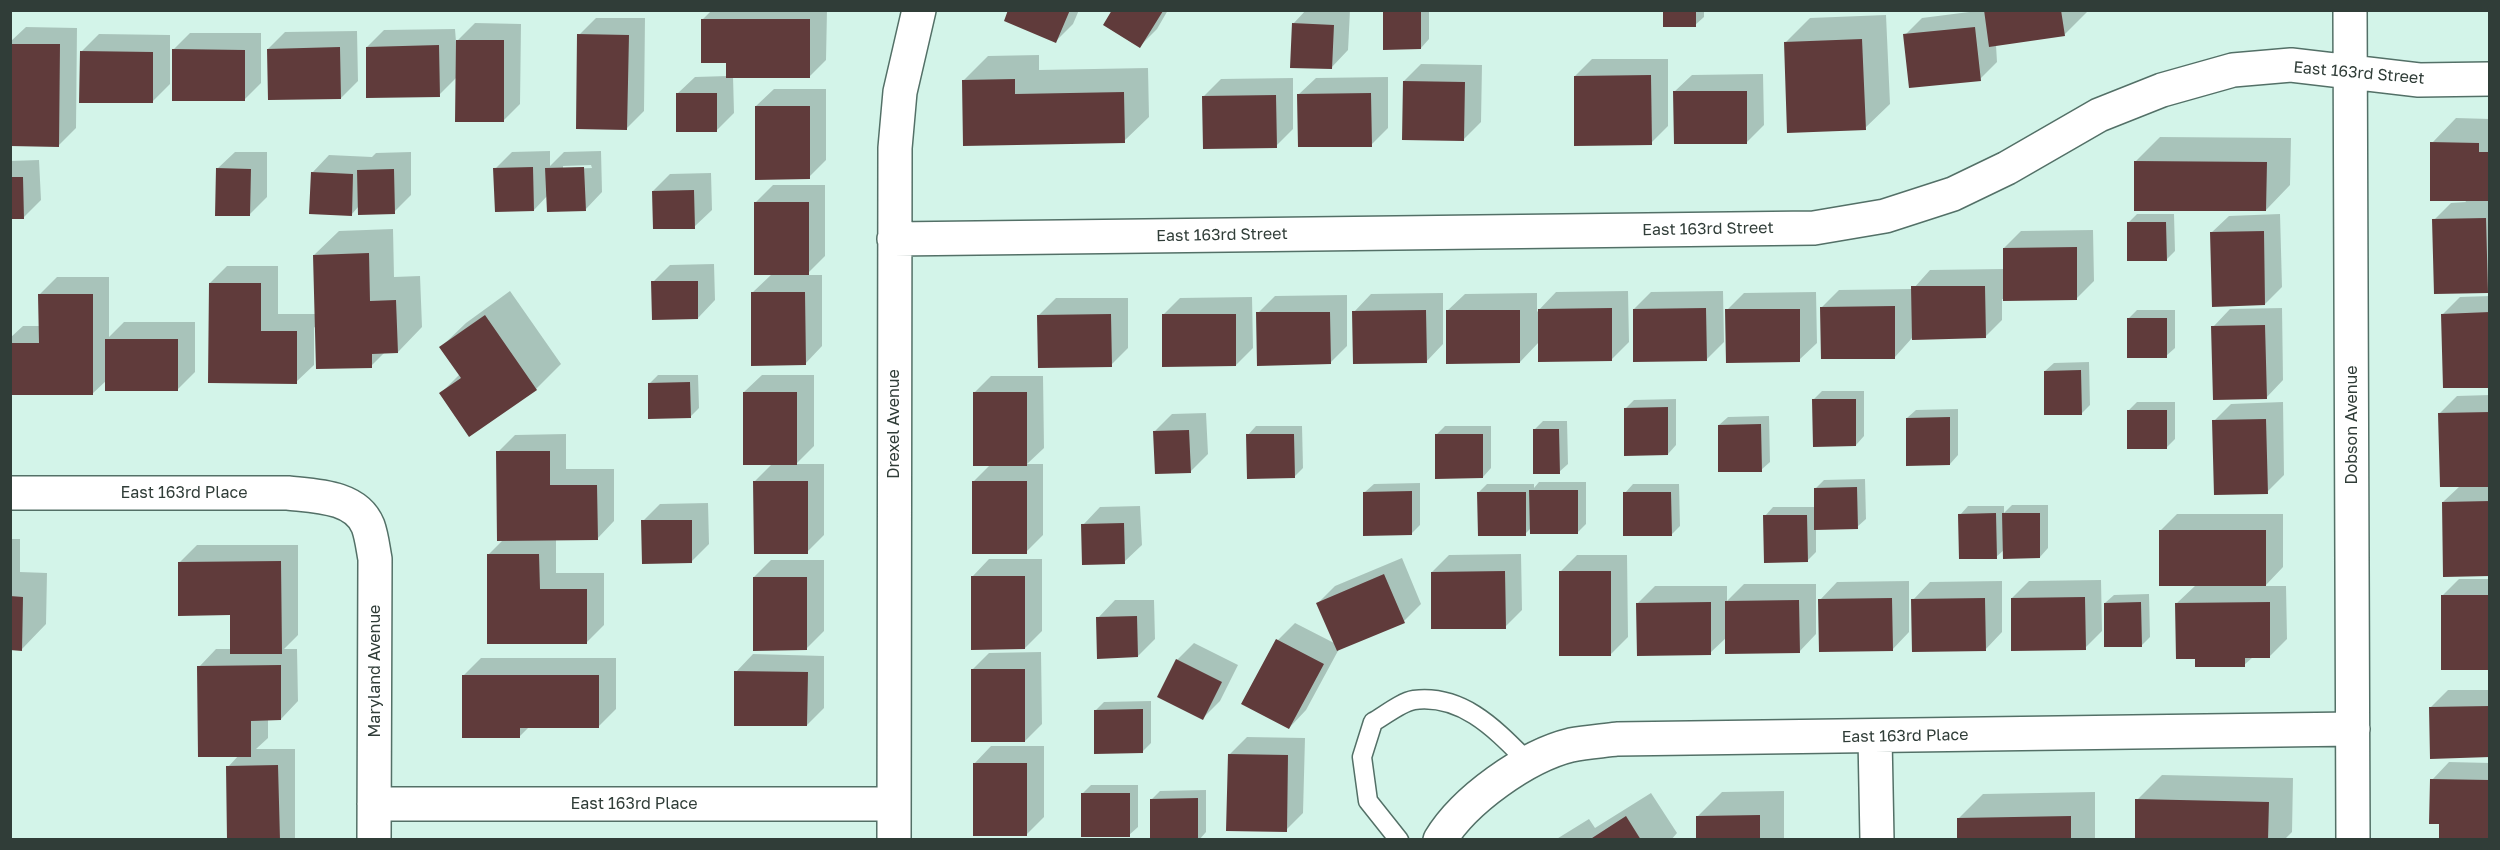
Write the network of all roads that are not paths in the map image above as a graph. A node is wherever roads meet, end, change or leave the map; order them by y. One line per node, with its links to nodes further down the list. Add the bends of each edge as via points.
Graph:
1 (919, 10): 5 (street, Drexel Avenue, via 900,92)
2 (2350, 10): 3 (street, Dobson Avenue)
3 (2350, 71): 4 (street, East 163rd Street, via 2419,80); 5 (street, East 163rd Street, via 2292,65 2233,70 2162,90 2099,115 1953,194 1885,216 1814,228); 8 (street, Dobson Avenue)
4 (2490, 79)
5 (894, 239): 12 (street, Drexel Avenue)
6 (10, 492): 7 (street, East 163rd Place, via 288,493 331,498)
7 (355, 508): 11 (street, Maryland Avenue, via 367,525 375,559)
8 (2353, 729): 9 (street, East 163rd Place); 18 (street, Dobson Avenue)
9 (1875, 737): 10 (street, East 163rd Place, via 1617,739 1569,746); 17 (street)
10 (1528, 762): 15 (lane, via 1486,721 1448,701 1412,700 1373,722 1362,757 1368,801); 16 (street, East 163rd Place, via 1475,801)
11 (374, 804): 12 (street, East 163rd Place); 13 (street, Maryland Avenue)
12 (894, 804): 14 (street, Drexel Avenue)
13 (374, 840)
14 (894, 840)
15 (1399, 840)
16 (1440, 840)
17 (1877, 840)
18 (2353, 840)

